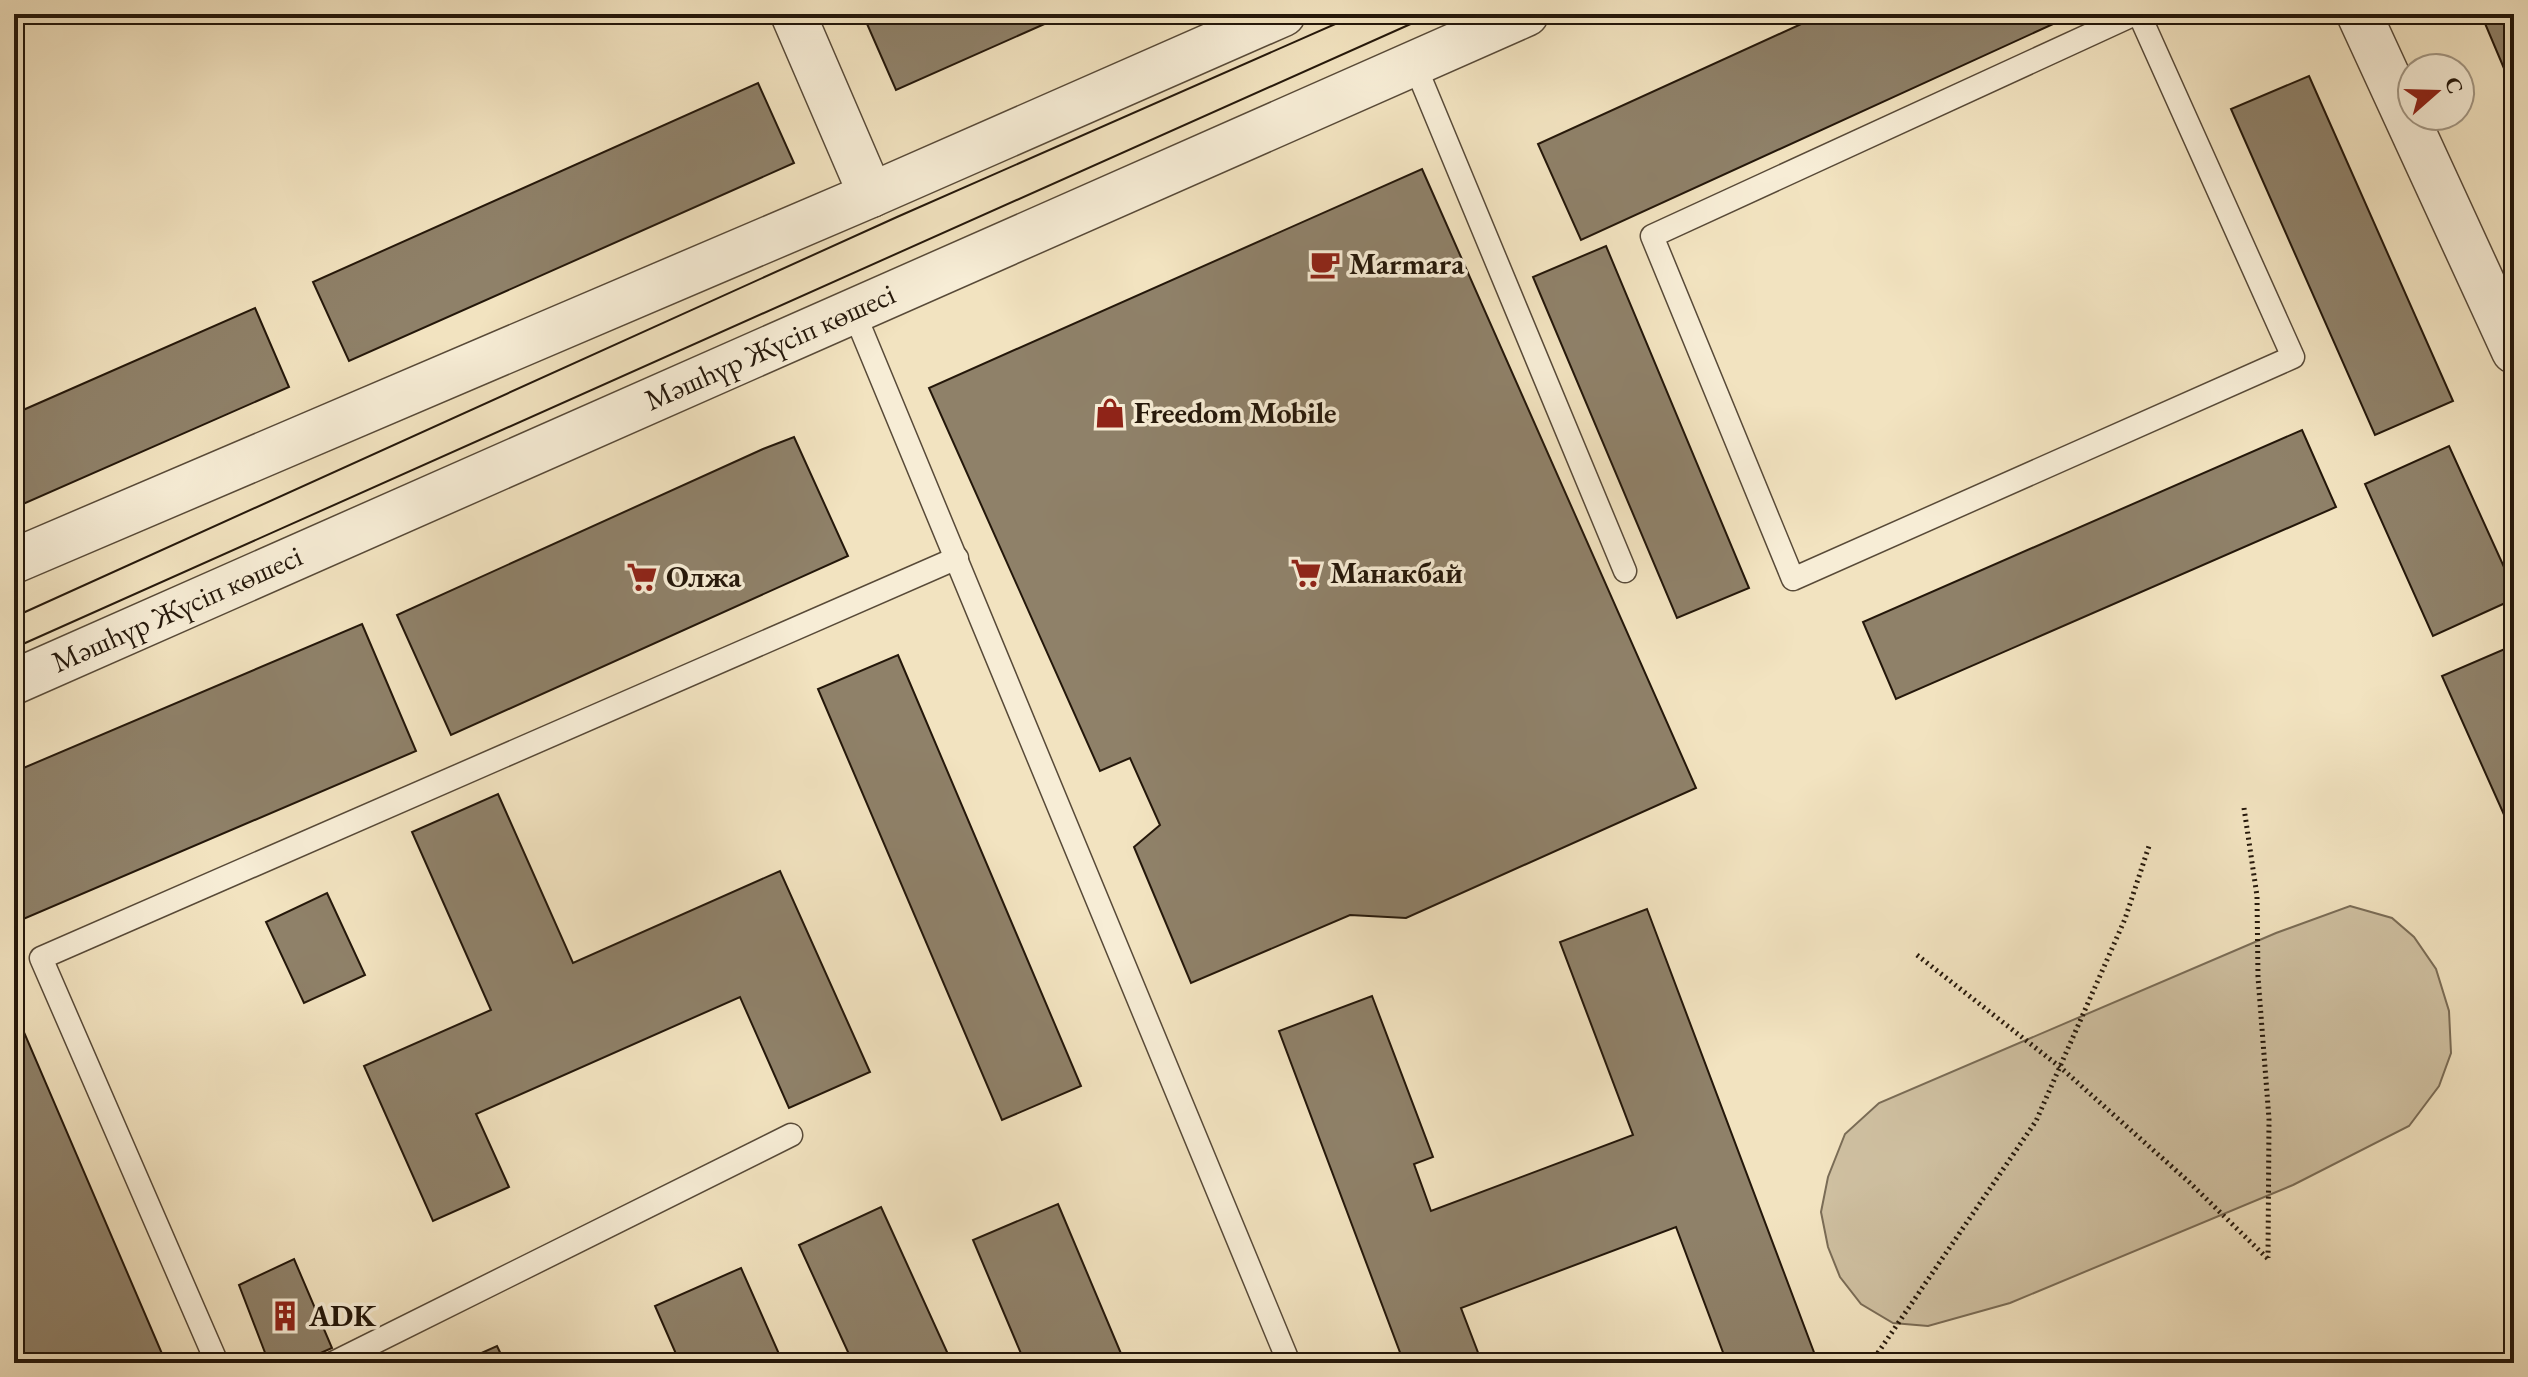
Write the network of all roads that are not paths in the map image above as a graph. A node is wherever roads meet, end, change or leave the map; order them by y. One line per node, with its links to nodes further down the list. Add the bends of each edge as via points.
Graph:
1 (793, 14): 7 (street)
2 (1283, 14): 7 (street)
3 (1526, 14): 6 (street, Мәшһүр Жүсіп көшесі)
4 (2137, 14): 4 (lane, via 1652,236 1793,579 2293,357)
5 (2359, 14): 8 (street)
6 (1414, 63): 9 (street, Мәшһүр Жүсіп көшесі); 13 (lane)
7 (871, 195): 12 (street)
8 (2504, 301): 10 (street)
9 (853, 310): 11 (lane); 14 (street, Мәшһүр Жүсіп көшесі)
10 (2514, 351)
11 (957, 558): 16 (lane, via 41,958); 18 (lane)
12 (14, 561)
13 (1625, 571)
14 (14, 682)
15 (791, 1135): 17 (lane)
16 (217, 1363)
17 (333, 1363)
18 (1289, 1363)

